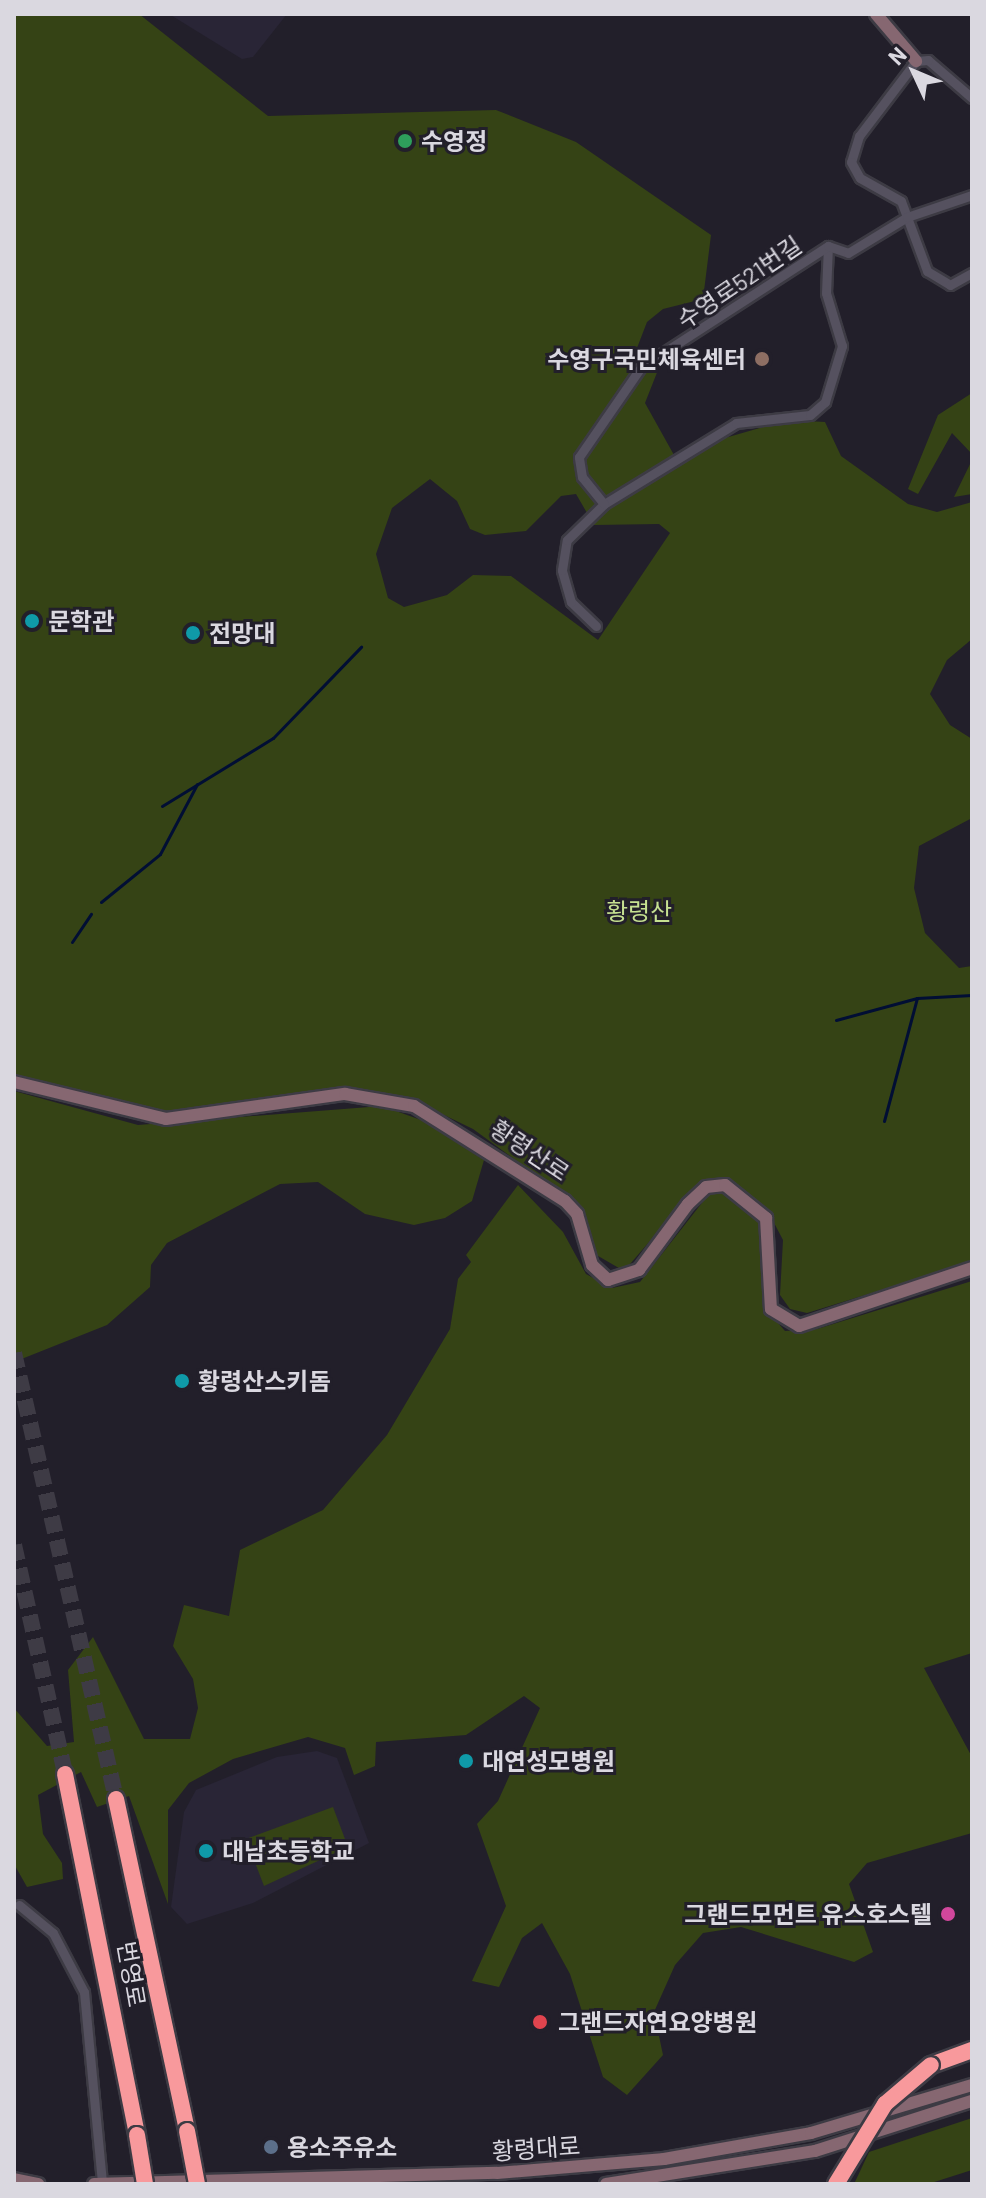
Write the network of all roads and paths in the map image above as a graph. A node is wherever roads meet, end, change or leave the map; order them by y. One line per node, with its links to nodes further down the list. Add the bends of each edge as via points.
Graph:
1 (876, 14): 2 (main road)
2 (916, 61): 3 (street, via 928,60); 5 (street, via 852,153 860,178 901,201)
3 (972, 98)
4 (972, 195): 5 (street, 수영로521번길)
5 (907, 217): 6 (street, 수영로521번길, via 848,253); 7 (street, via 927,271 950,285)
6 (828, 246): 8 (street, 수영로521번길, via 641,367 579,457 582,477); 8 (street, via 826,293 842,346 825,402 810,415 755,415 736,423)
7 (972, 273)
8 (604, 504): 9 (street, via 567,540 562,570 571,602)
9 (596, 626)
10 (14, 1082): 11 (main road, 황령산로, via 166,1119 345,1094 414,1106 565,1201 577,1214 592,1265 608,1280 639,1270 688,1204 706,1187 725,1185 766,1218 771,1309 799,1326)
11 (972, 1268)
12 (65, 1774): 25 (highway, 번영로, bridge)
13 (116, 1799): 26 (highway, 번영로, bridge)
14 (19, 1905): 24 (street, via 53,1933 84,1992)
15 (972, 2050): 29 (highway, bridge, via 931,2065 885,2104)
16 (972, 2085): 18 (main road, 황령대로, via 811,2133)
17 (972, 2101): 19 (main road, 황령대로, via 815,2151)
18 (668, 2158): 21 (main road); 24 (main road, 황령대로, via 497,2173)
19 (692, 2178): 21 (main road, 황령대로)
20 (14, 2179): 22 (main road)
21 (671, 2180): 28 (main road, 황령대로)
22 (38, 2184)
23 (94, 2184): 24 (main road, 황령대로)
24 (102, 2184)
25 (145, 2184)
26 (197, 2184)
27 (606, 2184): 28 (main road, 황령대로)
28 (616, 2184)
29 (836, 2184)

